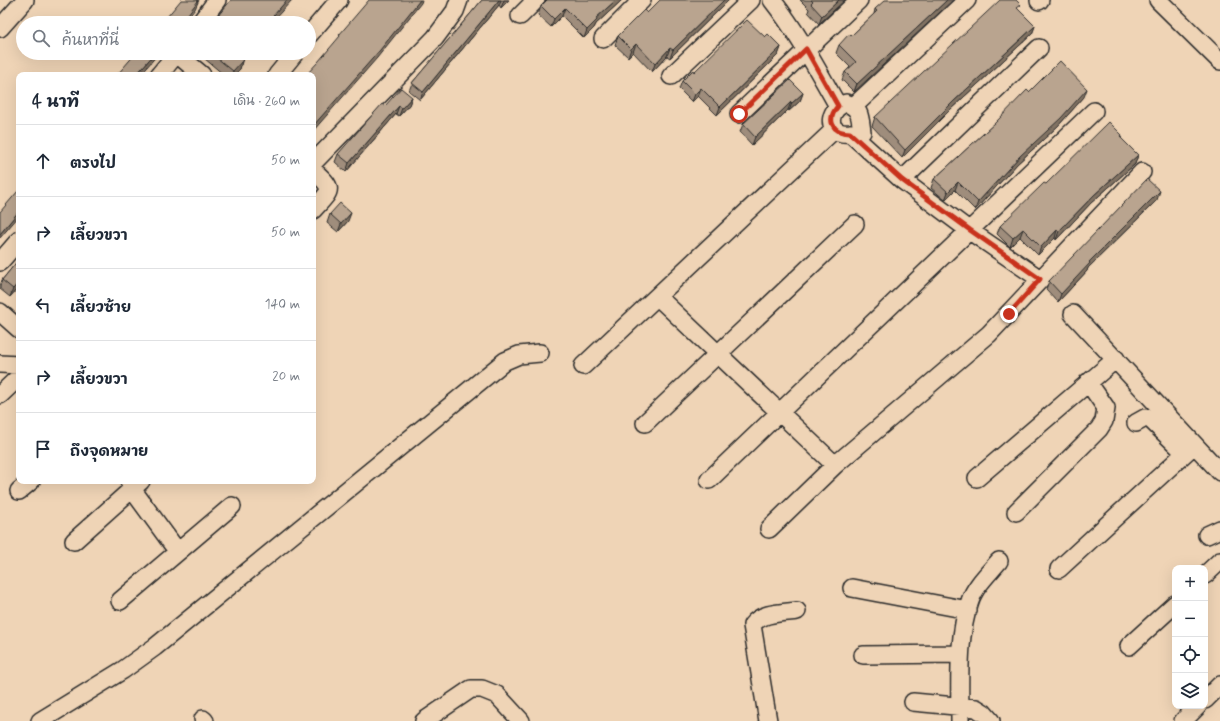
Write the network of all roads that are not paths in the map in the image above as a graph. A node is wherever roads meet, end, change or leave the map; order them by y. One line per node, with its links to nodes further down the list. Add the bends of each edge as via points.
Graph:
1 (25, 0): 15 (street)
2 (217, 0): 12 (street)
3 (339, 0): 14 (street)
4 (459, 0): 31 (street, via 455,11 435,38)
5 (536, 0): 13 (street)
6 (642, 0): 16 (street)
7 (751, 0): 26 (street)
8 (772, 0): 18 (street)
9 (859, 0): 18 (street)
10 (967, 0): 27 (street)
11 (1158, 0): 22 (street)
12 (205, 16)
13 (520, 16)
14 (316, 27)
15 (0, 28)
16 (603, 39)
17 (1038, 48): 34 (street)
18 (806, 49): 27 (street); 29 (street)
19 (171, 60): 23 (street)
20 (185, 60): 24 (street)
21 (289, 60): 25 (street)
22 (1219, 60)
23 (161, 72)
24 (199, 72)
25 (279, 72)
26 (671, 76)
27 (846, 106): 30 (street, via 832,112 831,121); 30 (street, via 860,112 862,132)
28 (1094, 111): 37 (street)
29 (739, 114)
30 (843, 131): 34 (street); 41 (street)
31 (316, 160)
32 (1142, 172): 40 (street)
33 (316, 173): 35 (street, via 328,183 329,189)
34 (902, 180): 37 (street)
35 (316, 207)
36 (855, 224): 46 (street)
37 (970, 230): 40 (street); 54 (street)
38 (16, 243): 39 (street)
39 (0, 262)
40 (1040, 279): 58 (street, via 989,334)
41 (658, 297): 46 (street); 50 (street)
42 (0, 312): 44 (street)
43 (1073, 314): 47 (street)
44 (16, 326)
45 (540, 353): 85 (street, via 519,354 505,361 154,647 123,670)
46 (717, 354): 54 (street); 55 (street)
47 (1116, 359): 52 (street); 57 (street)
48 (0, 364): 49 (street)
49 (16, 365)
50 (583, 366)
51 (16, 380): 53 (street)
52 (1088, 382): 60 (street); 64 (street, via 1106,408 1104,421)
53 (0, 395)
54 (780, 411): 58 (street); 61 (street)
55 (645, 423)
56 (1136, 423): 57 (street, via 1149,418)
57 (1189, 449): 59 (street); 70 (street)
58 (835, 465): 65 (street)
59 (1220, 472)
60 (977, 478)
61 (709, 480)
62 (134, 484): 66 (street); 67 (street)
63 (232, 506): 67 (street)
64 (1016, 512)
65 (769, 529)
66 (74, 541)
67 (178, 552): 73 (street)
68 (1220, 561): 71 (street)
69 (999, 562): 75 (street, via 979,584)
70 (1059, 569)
71 (1208, 572)
72 (852, 588): 75 (street)
73 (120, 601)
74 (1172, 607): 77 (street)
75 (968, 610): 78 (street)
76 (797, 611): 88 (street, via 765,616 757,619 752,625)
77 (1129, 646)
78 (960, 654): 79 (street); 84 (street)
79 (863, 655)
80 (1220, 685): 81 (street)
81 (1208, 697)
82 (914, 702): 84 (street)
83 (1195, 709): 90 (street)
84 (960, 713): 89 (street, via 976,708)
85 (40, 721)
86 (424, 721): 87 (street, via 471,689 482,688 497,695)
87 (521, 721)
88 (768, 721)
89 (991, 721)
90 (1183, 721)

